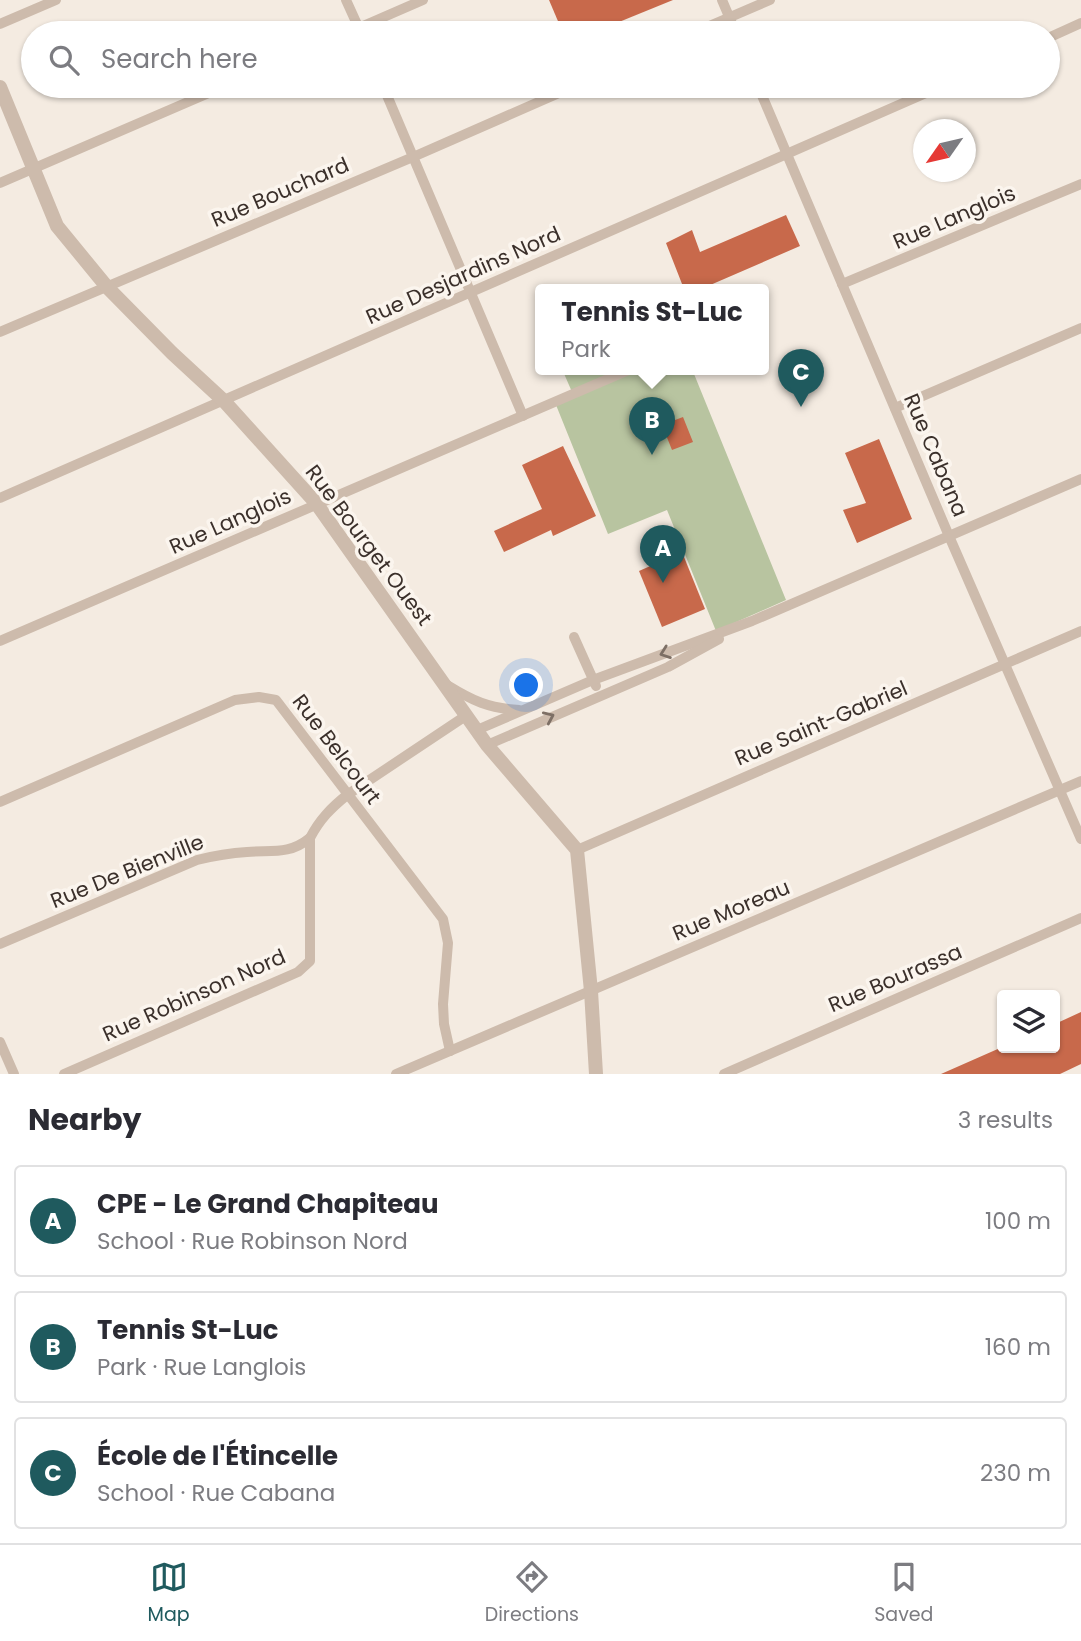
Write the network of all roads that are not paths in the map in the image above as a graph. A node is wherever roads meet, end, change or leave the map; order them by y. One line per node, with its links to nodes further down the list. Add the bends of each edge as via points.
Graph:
1 (55, 0): 12 (street)
2 (346, 0): 7 (street)
3 (424, 0): 8 (street)
4 (722, 0): 6 (street)
5 (770, 0): 6 (street)
6 (729, 18): 9 (street); 10 (street)
7 (355, 21)
8 (381, 21)
9 (722, 21)
10 (730, 21)
11 (1081, 23): 13 (street)
12 (0, 24)
13 (1060, 33)
14 (0, 87): 22 (street, Rue Bourget Ouest)
15 (197, 98): 22 (street)
16 (388, 98): 21 (street)
17 (548, 98): 21 (street, Rue Bouchard)
18 (763, 98): 20 (street, Rue Cabana)
19 (915, 98): 20 (street, Rue Desjardins Nord)
20 (787, 155): 25 (street, Rue Cabana); 27 (street, Rue Desjardins Nord)
21 (413, 157): 26 (street, Rue Bouchard); 27 (street)
22 (34, 169): 23 (street); 26 (street, Rue Bourget Ouest, via 57,226)
23 (0, 183)
24 (1081, 184): 25 (street, Rue Langlois)
25 (842, 284): 32 (street, Rue Cabana)
26 (107, 287): 29 (street, Rue Bouchard); 31 (street, Rue Bourget Ouest)
27 (471, 293): 31 (street, Rue Desjardins Nord); 33 (street)
28 (1081, 328): 32 (street)
29 (0, 332)
30 (617, 375): 33 (street, Rue Langlois)
31 (224, 401): 35 (street, Rue Desjardins Nord); 36 (street, Rue Bourget Ouest)
32 (895, 408): 37 (street, Rue Cabana)
33 (523, 416): 36 (street, Rue Langlois)
34 (1081, 479): 37 (street)
35 (0, 498)
36 (316, 503): 41 (street, Rue Langlois); 44 (street, Rue Bourget Ouest)
37 (949, 536): 38 (street); 42 (street, Rue Cabana)
38 (752, 621): 43 (street, one-way to 43); 45 (street, via 668,667)
39 (1081, 631): 42 (street, Rue Saint-Gabriel)
40 (574, 637): 43 (street)
41 (0, 641)
42 (1005, 664): 51 (street, Rue Cabana); 56 (street, Rue Saint-Gabriel)
43 (593, 680): 45 (street); 46 (street)
44 (445, 684): 46 (street, via 474,701); 47 (street, Rue Bourget Ouest)
45 (600, 695): 49 (street, one-way to 45)
46 (522, 710): 48 (street)
47 (467, 715): 48 (street, Rue Bourget Ouest); 52 (street)
48 (477, 730): 49 (street, Rue Bourget Ouest)
49 (486, 745): 56 (street, Rue Bourget Ouest)
50 (1081, 781): 51 (street, Rue Moreau)
51 (1060, 790): 55 (street, Rue Cabana); 59 (street, Rue Moreau)
52 (347, 795): 53 (street, Rue Belcourt, via 276,699 259,697 235,699); 54 (street, via 329,809); 61 (street, Rue Belcourt, via 443,919 449,943 443,1004)
53 (0, 802)
54 (310, 838): 58 (street, Rue De Bienville, via 298,848 197,860); 63 (street, Rue Robinson Nord, via 310,961 298,972)
55 (1081, 839)
56 (577, 850): 59 (street)
57 (1081, 918): 66 (street, Rue Bourassa)
58 (0, 944)
59 (591, 991): 61 (street, Rue Moreau); 65 (street)
60 (0, 1042): 62 (street)
61 (450, 1051): 64 (street, Rue Moreau)
62 (14, 1074)
63 (64, 1074)
64 (396, 1074)
65 (596, 1074)
66 (724, 1074)

